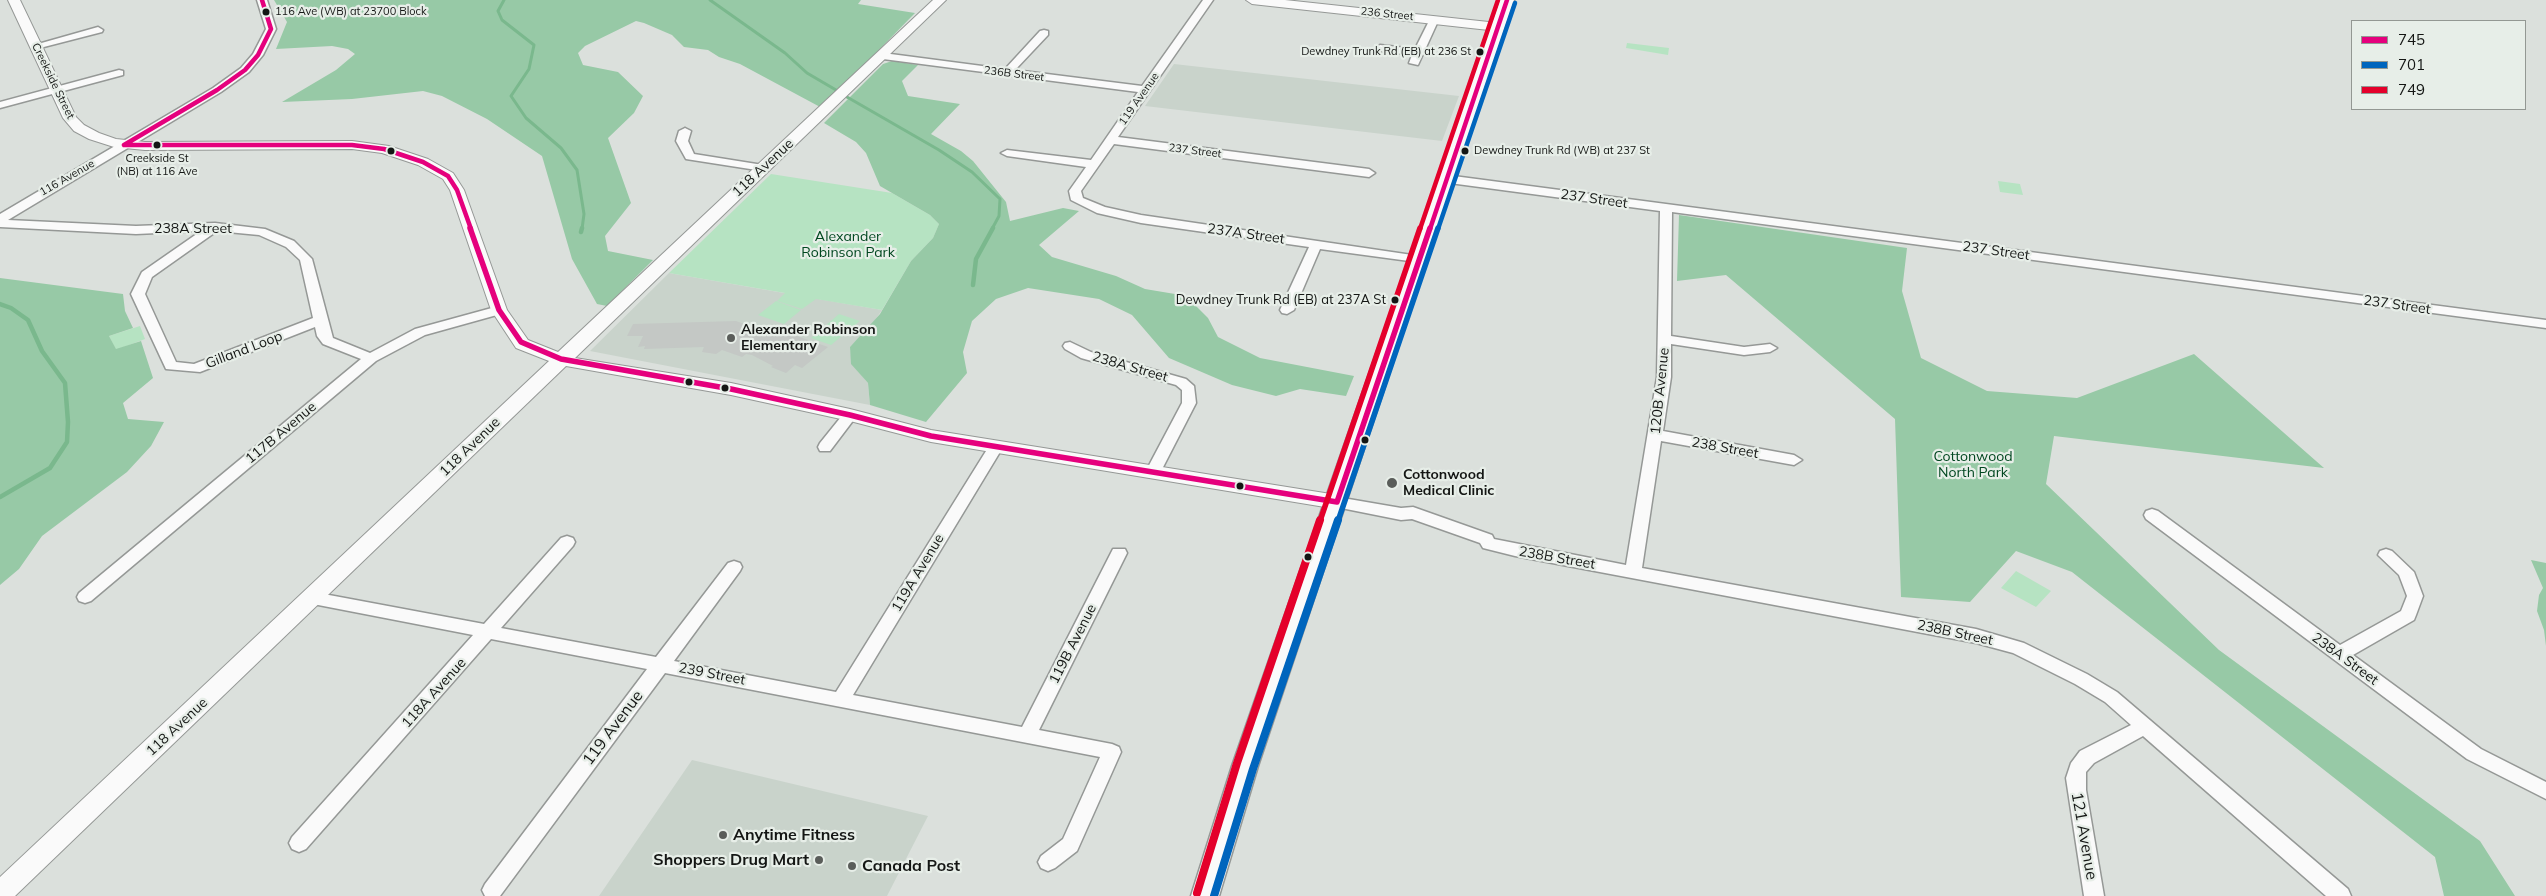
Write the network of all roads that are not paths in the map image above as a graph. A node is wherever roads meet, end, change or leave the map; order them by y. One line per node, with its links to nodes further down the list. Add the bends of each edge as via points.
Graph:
1 (14, 0): 11 (street, Creekside Street)
2 (262, 0): 23 (street, 116 Avenue, via 271,29 258,55 245,70 227,84)
3 (940, 0): 14 (street, 118 Avenue)
4 (1208, 0): 19 (street, 119 Avenue)
5 (1252, 0): 7 (street, 236 Street)
6 (1507, 0): 8 (main road)
7 (1434, 19): 8 (street, 236 Street); 13 (street, 236 Street)
8 (1498, 27): 28 (main road)
9 (98, 30): 11 (street)
10 (1044, 33): 17 (street)
11 (36, 46): 18 (street, Creekside Street)
12 (1380, 48): 13 (street)
13 (1419, 52): 15 (street, 236 Street)
14 (883, 56): 17 (street, 236B Street); 26 (street, 118 Avenue)
15 (1414, 63)
16 (119, 73): 18 (street)
17 (1007, 73): 19 (street, 236B Street)
18 (56, 90): 20 (street); 23 (street, Creekside Street, via 70,118 79,128 94,136)
19 (1145, 90): 22 (street, 119 Avenue)
20 (0, 105)
21 (685, 131): 26 (street, via 682,141 690,157)
22 (1111, 140): 25 (street, 119 Avenue); 27 (street, 237 Street)
23 (124, 144): 31 (street, 116 Avenue); 35 (street, Creekside Street, via 352,146 384,149 423,162 448,176 457,190)
24 (1007, 153): 25 (street)
25 (1093, 164): 29 (street, 119 Avenue, via 1075,191)
26 (763, 168): 43 (street, 118 Avenue)
27 (1369, 174)
28 (1446, 179): 30 (street, 237 Street); 34 (main road)
29 (1077, 200): 33 (street, 237A Street, via 1100,210 1142,219)
30 (1666, 209): 38 (street, 237 Street); 39 (street, 120B Avenue)
31 (0, 221): 32 (street, 238A Street, via 136,230)
32 (215, 227): 37 (street, 238A Street, via 261,232 290,244 306,258); 37 (street, Gilland Loop, via 147,275 138,294 171,366 195,369)
33 (1316, 245): 34 (street, 237A Street); 36 (street)
34 (1419, 260): 50 (main road)
35 (499, 310): 42 (street, 117B Avenue, via 420,332); 43 (street, Creekside Street, via 522,344)
36 (1286, 310)
37 (320, 320): 42 (street, 238A Street, via 328,341)
38 (2546, 324)
39 (1665, 339): 41 (street, via 1744,351); 45 (street, 120B Avenue, via 1664,377)
40 (1070, 346): 49 (street, 238A Street, via 1086,355 1182,382 1189,389 1189,403)
41 (1770, 348)
42 (371, 358): 57 (street, 117B Avenue)
43 (561, 359): 44 (street, 238B Street, via 730,389); 58 (street, 118 Avenue)
44 (850, 415): 46 (street, 238B Street, via 931,436); 47 (street)
45 (1656, 435): 48 (street, 238 Street); 56 (street, 120B Avenue)
46 (996, 447): 49 (street, 238B Street); 62 (street, 119A Avenue)
47 (825, 448)
48 (1794, 460)
49 (1154, 471): 50 (street, 238B Street)
50 (1337, 502): 56 (street, 238B Street, via 1401,514 1405,520 1482,548 1489,544); 70 (main road, via 1245,766)
51 (2152, 515): 60 (street, 238A Street)
52 (567, 542): 59 (street, 118A Avenue)
53 (1119, 553): 64 (street, 119B Avenue)
54 (2386, 555): 60 (street, via 2406,572 2415,596 2408,615)
55 (734, 567): 61 (street, 119 Avenue)
56 (1633, 571): 63 (street, 238B Street, via 1992,640 2018,648 2081,679 2111,697)
57 (85, 597)
58 (313, 598): 59 (street, 239 Street); 69 (street, 118 Avenue)
59 (488, 632): 61 (street, 239 Street); 66 (street, 118A Avenue)
60 (2338, 654): 65 (street, 238A Street, via 2474,754)
61 (661, 664): 62 (street, 239 Street); 68 (street, 119 Avenue)
62 (841, 699): 64 (street, 239 Street)
63 (2146, 726): 71 (street, 121 Avenue, via 2087,757 2075,778); 72 (street, 238B Street)
64 (1027, 736): 67 (street, 239 Street, via 1112,752 1070,845)
65 (2546, 791)
66 (300, 843)
67 (1048, 862)
68 (492, 890)
69 (0, 894)
70 (1205, 896)
71 (2094, 896)
72 (2341, 896)

